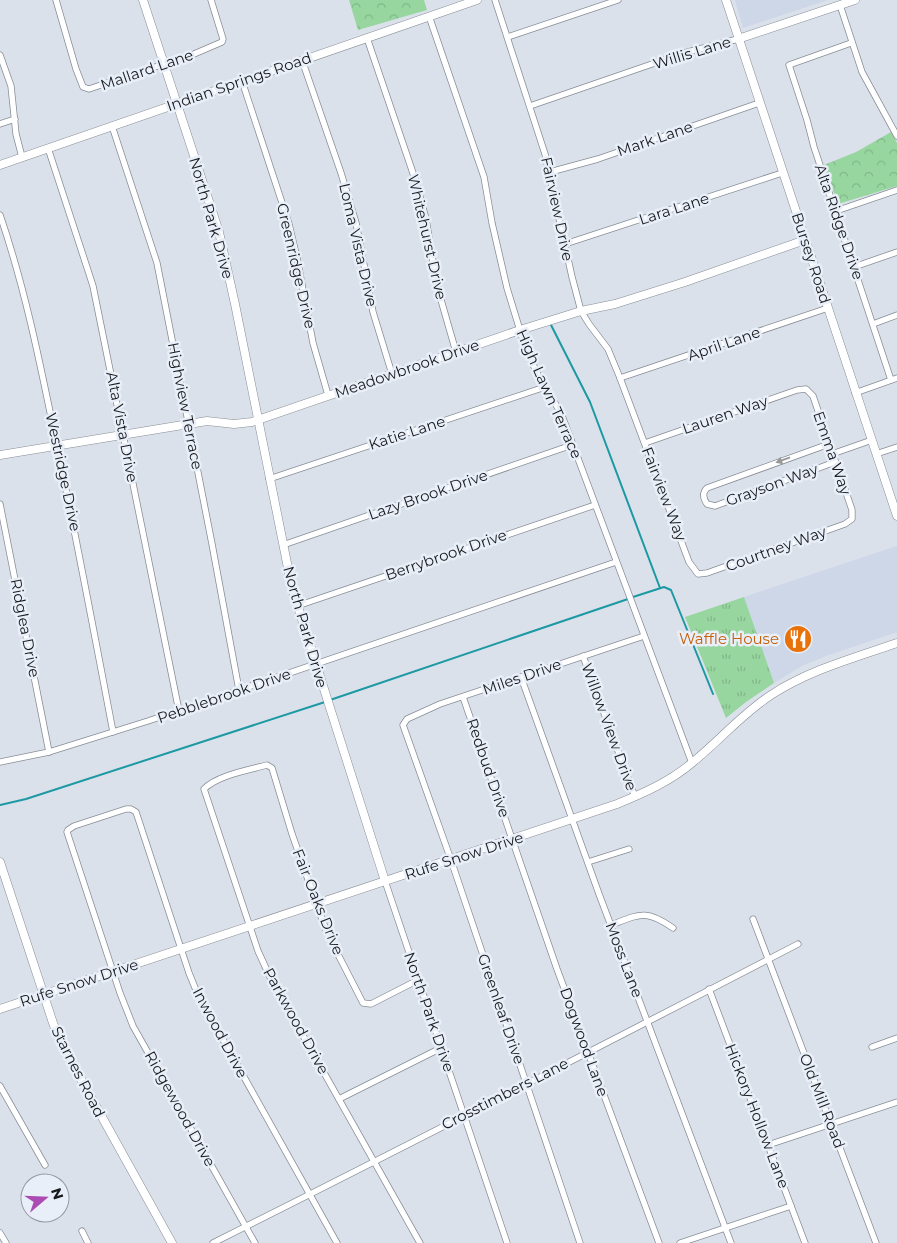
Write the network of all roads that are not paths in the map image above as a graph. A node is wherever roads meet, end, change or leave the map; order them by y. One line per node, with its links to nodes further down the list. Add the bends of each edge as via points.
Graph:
1 (56, 0): 18 (street, Mallard Lane, via 76,69 86,89)
2 (143, 0): 18 (street, North Park Drive)
3 (211, 0): 18 (street, Mallard Lane, via 222,42)
4 (477, 0): 9 (street, Indian Springs Road)
5 (495, 0): 12 (street, Fairview Drive)
6 (618, 0): 12 (street)
7 (726, 0): 14 (street, Bursey Road)
8 (855, 0): 10 (street, Willis Lane)
9 (459, 3): 11 (street, Indian Springs Road)
10 (840, 5): 14 (street, Willis Lane); 15 (street)
11 (429, 16): 13 (street, Indian Springs Road); 44 (street, High Lawn Terrace, via 484,177 507,288)
12 (508, 37): 23 (street, Fairview Drive)
13 (367, 38): 17 (street, Indian Springs Road); 45 (street, Whitehurst Drive, via 416,182 437,286)
14 (738, 39): 21 (street, Bursey Road); 23 (street, Willis Lane, via 684,53)
15 (851, 43): 27 (street, via 862,72); 34 (street, Alta Ridge Drive, via 789,65)
16 (0, 55): 19 (street)
17 (302, 60): 20 (street, Indian Springs Road); 46 (street, Loma Vista Drive, via 356,223 373,312)
18 (164, 64): 22 (street, North Park Drive)
19 (2, 68): 24 (street, via 11,86)
20 (242, 81): 22 (street, Indian Springs Road); 52 (street, Greenridge Drive, via 289,224 313,343)
21 (759, 103): 31 (street, Mark Lane, via 598,159); 32 (street, Bursey Road)
22 (176, 104): 26 (street, Indian Springs Road); 54 (street, North Park Drive, via 219,232)
23 (530, 106): 31 (street, Fairview Drive)
24 (15, 119): 25 (street); 29 (street)
25 (0, 124)
26 (112, 126): 28 (street, Indian Springs Road); 55 (street, Highview Terrace, via 157,263)
27 (897, 136)
28 (48, 148): 29 (street, Indian Springs Road); 56 (street, Alta Vista Drive, via 93,286)
29 (22, 157): 30 (street, Indian Springs Road)
30 (0, 165)
31 (550, 172): 37 (street, Fairview Drive)
32 (782, 173): 36 (street, Bursey Road); 37 (street, Lara Lane)
33 (897, 190): 34 (street)
34 (836, 211): 39 (street, Alta Ridge Drive)
35 (0, 215): 59 (street, Westridge Drive, via 30,318)
36 (805, 240): 40 (street, Bursey Road); 41 (street, Meadowbrook Drive, via 685,282)
37 (565, 244): 41 (street, Fairview Drive)
38 (897, 252): 39 (street)
39 (854, 267): 43 (street, Alta Ridge Drive)
40 (828, 308): 47 (street, April Lane); 51 (street, Bursey Road)
41 (581, 311): 44 (street, Meadowbrook Drive); 47 (street, Fairview Drive, via 608,349)
42 (897, 315): 43 (street)
43 (873, 324): 48 (street, Alta Ridge Drive)
44 (520, 330): 45 (street, Meadowbrook Drive); 49 (street, High Lawn Terrace, via 526,350)
45 (456, 352): 46 (street, Meadowbrook Drive)
46 (392, 374): 52 (street, Meadowbrook Drive)
47 (620, 378): 53 (street, Fairview Drive)
48 (894, 379): 51 (street)
49 (545, 387): 61 (street, High Lawn Terrace, via 561,413); 67 (street, Katie Lane)
50 (806, 389): 58 (street, Lauren Way); 60 (street, Emma Way, via 813,396)
51 (855, 392): 57 (street, Bursey Road)
52 (328, 395): 54 (street, Meadowbrook Drive)
53 (632, 412): 58 (street, Fairview Way)
54 (258, 420): 55 (street, Meadowbrook Drive, via 246,424 207,421); 67 (street, North Park Drive)
55 (189, 424): 56 (street, Meadowbrook Drive); 81 (street, Highview Terrace)
56 (123, 434): 59 (street, Meadowbrook Drive); 83 (street, Alta Vista Drive)
57 (872, 440): 63 (street, Grayson Way); 64 (street, Bursey Road)
58 (644, 443): 74 (street, Fairview Way, via 689,562)
59 (57, 444): 65 (street, Meadowbrook Drive); 85 (street, Westridge Drive)
60 (829, 444): 63 (street, Emma Way); 66 (street, Grayson Way, one-way to 66, via 708,488 704,499 707,504 715,506)
61 (572, 445): 69 (street, High Lawn Terrace); 72 (street, Lazy Brook Drive)
62 (897, 447): 64 (street)
63 (832, 454): 66 (street, Emma Way)
64 (876, 454): 70 (street, Bursey Road)
65 (0, 455)
66 (835, 462): 71 (street, Emma Way, via 852,510)
67 (269, 480): 72 (street, North Park Drive)
68 (0, 504): 86 (street, Ridglea Drive)
69 (595, 505): 73 (street, High Lawn Terrace); 75 (street, Berrybrook Drive)
70 (897, 516)
71 (852, 519): 74 (street, Courtney Way, via 763,554)
72 (283, 545): 75 (street, North Park Drive)
73 (616, 562): 76 (street, High Lawn Terrace); 79 (street, Pebblebrook Drive)
74 (698, 574)
75 (297, 606): 79 (street, North Park Drive)
76 (644, 636): 78 (street, Miles Drive); 88 (street, High Lawn Terrace)
77 (897, 643): 88 (street, Rufe Snow Drive, via 824,668 786,686 752,709)
78 (583, 656): 80 (street, Miles Drive); 90 (street, Willow View Drive)
79 (315, 665): 81 (street, Pebblebrook Drive); 98 (street, North Park Drive)
80 (521, 677): 82 (street, Miles Drive); 92 (street, Moss Lane)
81 (239, 690): 83 (street, Pebblebrook Drive)
82 (463, 696): 84 (street, Miles Drive, via 412,716); 93 (street, Redbud Drive)
83 (179, 711): 85 (street, Pebblebrook Drive)
84 (403, 725): 95 (street, Greenleaf Drive)
85 (114, 732): 86 (street, Pebblebrook Drive)
86 (49, 752): 87 (street, Pebblebrook Drive)
87 (0, 762)
88 (692, 763): 90 (street, Rufe Snow Drive, via 661,785)
89 (272, 768): 99 (street, Fair Oaks Drive); 102 (street, Parkwood Drive, via 268,765 243,771 207,786 204,792)
90 (635, 797): 92 (street, Rufe Snow Drive)
91 (133, 810): 105 (street, Inwood Drive); 107 (street, Ridgewood Drive, via 126,809 70,828 67,832)
92 (573, 820): 93 (street, Rufe Snow Drive); 97 (street, Moss Lane)
93 (512, 839): 95 (street, Rufe Snow Drive); 116 (street, Dogwood Lane)
94 (630, 849): 97 (street)
95 (451, 860): 98 (street, Rufe Snow Drive); 117 (street, Greenleaf Drive)
96 (0, 862): 110 (street, Starnes Road)
97 (588, 862): 101 (street, Moss Lane)
98 (385, 882): 99 (street, Rufe Snow Drive); 108 (street, North Park Drive)
99 (317, 904): 102 (street, Rufe Snow Drive); 108 (street, Fair Oaks Drive, via 327,932 363,1003 371,1004)
100 (753, 919): 106 (street, Old Mill Road)
101 (611, 925): 103 (street, via 643,915 656,917); 112 (street, Moss Lane)
102 (249, 927): 105 (street, Rufe Snow Drive); 119 (street, Parkwood Drive, via 270,977)
103 (673, 928)
104 (798, 944): 106 (street, Crosstimbers Lane)
105 (181, 949): 107 (street, Rufe Snow Drive); 126 (street, Inwood Drive, via 198,995)
106 (768, 960): 109 (street, Crosstimbers Lane); 122 (street, Old Mill Road)
107 (113, 972): 110 (street, Rufe Snow Drive); 128 (street, Ridgewood Drive, via 133,1026)
108 (418, 980): 115 (street, North Park Drive)
109 (709, 989): 112 (street, Crosstimbers Lane); 123 (street, Hickory Hollow Lane)
110 (44, 995): 111 (street, Rufe Snow Drive); 134 (street, Starnes Road, via 70,1062)
111 (0, 1009)
112 (647, 1021): 116 (street, Crosstimbers Lane); 129 (street, Moss Lane)
113 (897, 1038): 114 (street)
114 (872, 1047)
115 (441, 1048): 119 (street); 121 (street, North Park Drive)
116 (587, 1052): 117 (street, Crosstimbers Lane); 141 (street, Dogwood Lane)
117 (526, 1083): 121 (street, Crosstimbers Lane); 140 (street, Greenleaf Drive)
118 (0, 1086): 125 (street)
119 (340, 1099): 124 (street, Parkwood Drive)
120 (897, 1102): 122 (street)
121 (464, 1115): 124 (street, Crosstimbers Lane); 139 (street, North Park Drive)
122 (831, 1124): 123 (street); 145 (street, Old Mill Road)
123 (768, 1145): 127 (street, Hickory Hollow Lane)
124 (375, 1162): 126 (street, Crosstimbers Lane); 138 (street, Parkwood Drive)
125 (45, 1164)
126 (310, 1195): 128 (street, Crosstimbers Lane); 137 (street, Inwood Drive)
127 (791, 1206): 129 (street); 144 (street, Hickory Hollow Lane)
128 (246, 1226): 135 (street, Crosstimbers Lane); 136 (street, Ridgewood Drive)
129 (725, 1228): 142 (street); 143 (street, Moss Lane)
130 (82, 1231): 133 (street)
131 (0, 1233): 132 (street)
132 (6, 1243)
133 (88, 1243)
134 (172, 1243)
135 (213, 1243)
136 (256, 1243)
137 (337, 1243)
138 (420, 1243)
139 (507, 1243)
140 (580, 1243)
141 (659, 1243)
142 (680, 1243)
143 (731, 1243)
144 (805, 1243)
145 (876, 1243)

